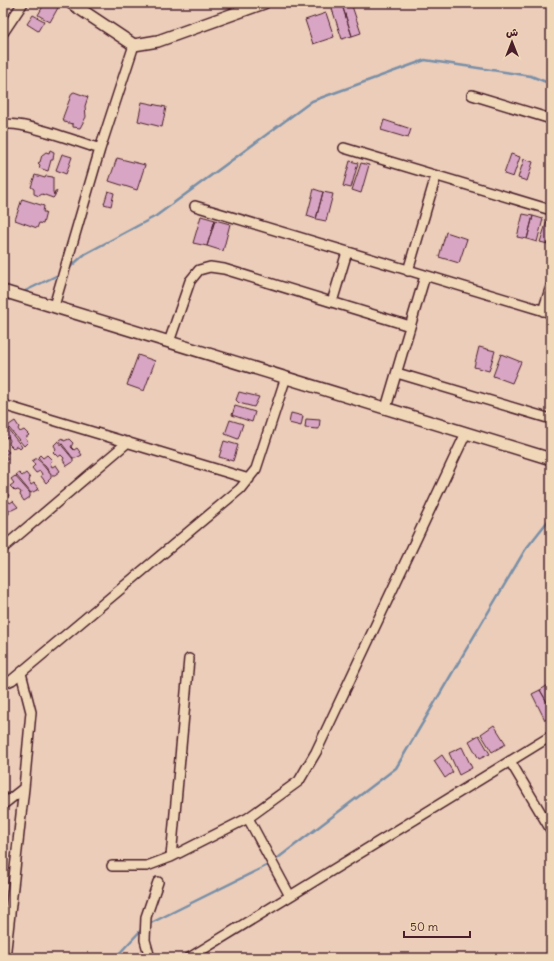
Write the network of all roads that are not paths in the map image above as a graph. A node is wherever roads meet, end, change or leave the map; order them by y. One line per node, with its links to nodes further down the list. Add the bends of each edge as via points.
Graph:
1 (23, 3): 4 (street)
2 (71, 3): 5 (street)
3 (264, 3): 5 (street, via 158,41)
4 (3, 34)
5 (134, 45): 10 (street)
6 (472, 95): 7 (street)
7 (551, 119)
8 (3, 125): 10 (street, via 21,125)
9 (344, 148): 11 (street)
10 (100, 149): 20 (street)
11 (436, 176): 13 (street); 15 (street)
12 (196, 206): 14 (street)
13 (551, 210)
14 (347, 252): 15 (street); 19 (street)
15 (408, 271): 16 (street)
16 (425, 276): 21 (street); 22 (street)
17 (551, 286): 21 (street)
18 (3, 291): 20 (street)
19 (332, 302): 22 (street); 23 (street, via 224,269 199,270 190,281)
20 (54, 306): 23 (street)
21 (547, 312)
22 (410, 326): 24 (street)
23 (169, 342): 25 (street)
24 (397, 372): 27 (street); 28 (street)
25 (286, 377): 27 (street); 32 (street, via 256,469)
26 (3, 405): 30 (street)
27 (386, 408): 29 (street)
28 (551, 419)
29 (466, 433): 31 (street); 43 (street, via 316,752 299,781)
30 (128, 442): 32 (street); 33 (street)
31 (551, 459)
32 (249, 479): 35 (street)
33 (3, 548)
34 (189, 659): 45 (street)
35 (21, 673): 36 (street); 39 (street, via 31,712)
36 (3, 684)
37 (551, 736): 38 (street)
38 (510, 761): 42 (street); 48 (street)
39 (24, 788): 40 (street); 41 (street)
40 (4, 803): 41 (street)
41 (21, 812): 49 (street)
42 (547, 816): 44 (street)
43 (248, 818): 45 (street); 48 (street)
44 (551, 830)
45 (171, 857): 46 (street, via 147,866)
46 (112, 866)
47 (158, 882): 50 (street, via 146,917 145,940)
48 (290, 896): 51 (street)
49 (5, 958)
50 (150, 958)
51 (189, 958)

